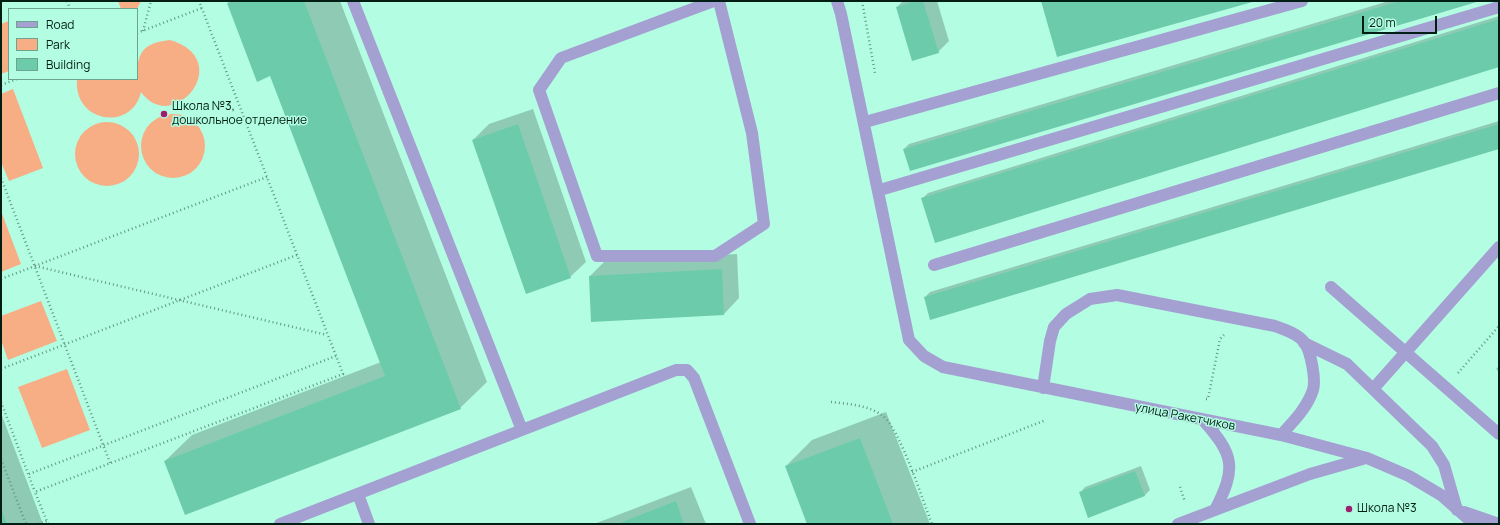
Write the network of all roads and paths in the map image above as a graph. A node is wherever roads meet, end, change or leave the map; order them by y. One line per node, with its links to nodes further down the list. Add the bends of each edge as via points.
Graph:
1 (5, 1): 10 (path)
2 (151, 1): 13 (path)
3 (199, 1): 12 (path)
4 (354, 1): 46 (street)
5 (714, 1): 6 (street, via 561,58 539,90 597,256 715,256 764,224 752,133)
6 (719, 1)
7 (837, 1): 19 (street)
8 (862, 1): 15 (path)
9 (1302, 1): 19 (street)
10 (1, 2)
11 (1499, 7): 22 (street)
12 (202, 8): 13 (path); 20 (path)
13 (142, 31): 14 (path)
14 (138, 33)
15 (876, 78)
16 (14, 80): 17 (path)
17 (1, 85)
18 (1499, 93): 25 (street)
19 (865, 122): 22 (street)
20 (267, 177): 24 (path); 26 (path)
21 (1, 180): 26 (path)
22 (880, 190): 39 (street, улица Ракетчиков, via 909,340 924,356 943,367)
23 (1499, 247): 35 (street)
24 (297, 255): 29 (path); 32 (path)
25 (934, 265)
26 (35, 266): 27 (path); 29 (path); 34 (path)
27 (1, 278)
28 (1331, 287): 35 (street)
29 (180, 300): 32 (path); 34 (path)
30 (1499, 326): 38 (path)
31 (1227, 332): 41 (path, via 1220,339 1208,399)
32 (327, 335): 36 (path)
33 (1304, 343): 39 (street, via 1290,332 1275,326 1117,295 1090,299 1066,314 1054,327); 40 (street, via 1347,364); 48 (street, via 1313,368 1313,390 1300,413)
34 (65, 344): 37 (path); 49 (path)
35 (1405, 352): 38 (street); 40 (street)
36 (336, 356): 49 (path); 52 (path, via 343,374)
37 (1, 369)
38 (1446, 387): 47 (street)
39 (1043, 388): 45 (street, улица Ракетчиков)
40 (1373, 389): 58 (street, via 1439,455)
41 (1201, 398)
42 (1, 402): 54 (path)
43 (831, 402): 53 (path, via 863,406 883,416 896,430)
44 (1046, 420): 53 (path)
45 (1203, 420): 48 (street, улица Ракетчиков); 57 (street, via 1227,450 1230,467 1226,489)
46 (522, 430): 56 (street); 64 (street, via 676,370 687,370 694,378)
47 (1499, 434)
48 (1281, 435): 50 (street, улица Ракетчиков)
49 (103, 445): 52 (path); 54 (path)
50 (1367, 458): 57 (street, via 1310,474); 58 (street, улица Ракетчиков, via 1409,476 1441,495)
51 (1, 459): 60 (path)
52 (110, 463): 55 (path)
53 (912, 472): 65 (path)
54 (29, 474): 55 (path)
55 (36, 492): 59 (path)
56 (358, 494): 62 (street); 63 (street)
57 (1215, 510): 66 (street)
58 (1457, 510): 67 (street, улица Ракетчиков); 68 (street, улица Ракетчиков)
59 (47, 522): 61 (path)
60 (26, 524)
61 (38, 524)
62 (280, 524)
63 (370, 524)
64 (750, 524)
65 (932, 524)
66 (1178, 524)
67 (1474, 524)
68 (1499, 524)

